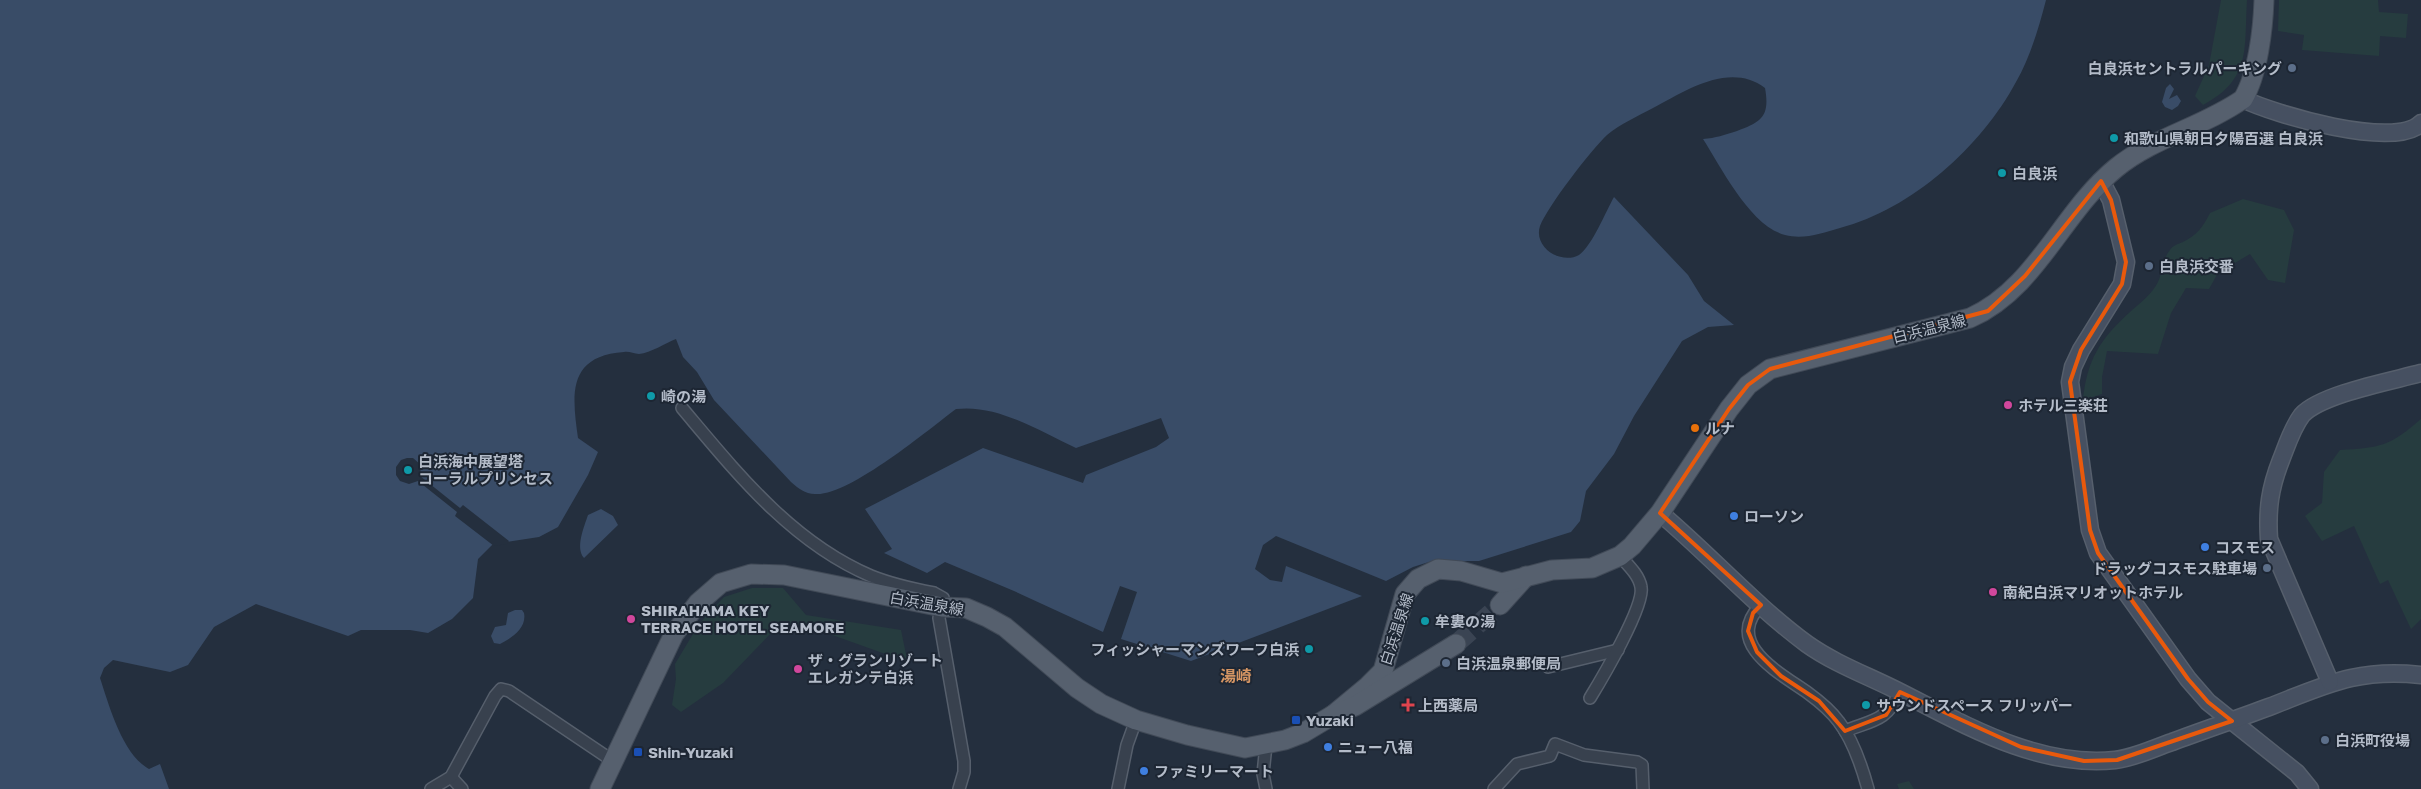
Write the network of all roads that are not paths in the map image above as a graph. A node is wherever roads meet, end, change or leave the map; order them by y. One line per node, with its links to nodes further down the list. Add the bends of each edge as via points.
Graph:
1 (2264, 0): 2 (main road, via 2255,68)
2 (2243, 99): 3 (street, via 2271,112 2359,132 2382,134); 4 (main road, 白浜温泉線, via 2145,149)
3 (2420, 126)
4 (2101, 181): 7 (main road, 白浜温泉線, via 2025,276 1988,311 1770,369 1748,385); 22 (street, via 2111,200 2126,262 2122,284 2082,350 2070,382 2090,530 2098,552 2188,679 2208,702)
5 (2421, 373): 17 (street, via 2333,397 2303,414 2292,432 2271,486 2267,516 2269,539)
6 (682, 408): 12 (street, via 768,506 814,544 872,576 934,593 943,598)
7 (1660, 512): 8 (main road, 白浜温泉線); 10 (street)
8 (1620, 556): 9 (main road, 白浜温泉線, via 1592,568); 14 (street, via 1642,588)
9 (1527, 575): 11 (main road); 20 (main road, 白浜温泉線, via 1502,583 1461,571 1438,569 1418,579 1406,594 1383,671)
10 (1761, 604): 18 (street, via 1816,650); 23 (street, via 1753,613 1748,631 1757,652 1781,676 1819,701)
11 (1500, 605)
12 (942, 607): 21 (main road, 白浜温泉線, via 966,608 999,623 1077,688 1101,704); 25 (main road, 白浜温泉線, via 784,575 751,574 721,583 698,603 674,634); 30 (street, via 940,626 964,761)
13 (1456, 644): 20 (main road, 白浜温泉線, via 1355,706)
14 (1618, 650): 15 (street); 19 (street)
15 (1548, 667)
16 (2421, 675): 17 (street, via 2370,673)
17 (2330, 682): 22 (street)
18 (1900, 692): 22 (street, via 1961,723 2021,748 2053,757 2084,760 2116,760); 23 (street, via 1886,715)
19 (1590, 698)
20 (1333, 715): 24 (main road, 白浜温泉線, via 1303,733)
21 (1136, 720): 24 (main road, 白浜温泉線, via 1235,747); 31 (street)
22 (2232, 721): 36 (street, via 2297,773)
23 (1845, 731): 35 (street)
24 (1266, 744): 32 (street, via 1263,774)
25 (613, 761): 26 (street, via 509,691 501,690 494,696); 29 (main road, 白浜温泉線)
26 (451, 777): 27 (street); 28 (street)
27 (431, 789)
28 (462, 789)
29 (600, 789)
30 (958, 789)
31 (1118, 789)
32 (1266, 789)
33 (1494, 789): 34 (street, via 1517,764 1550,756 1555,744 1584,755 1637,762 1642,765)
34 (1643, 789)
35 (1868, 789)
36 (2310, 789)

